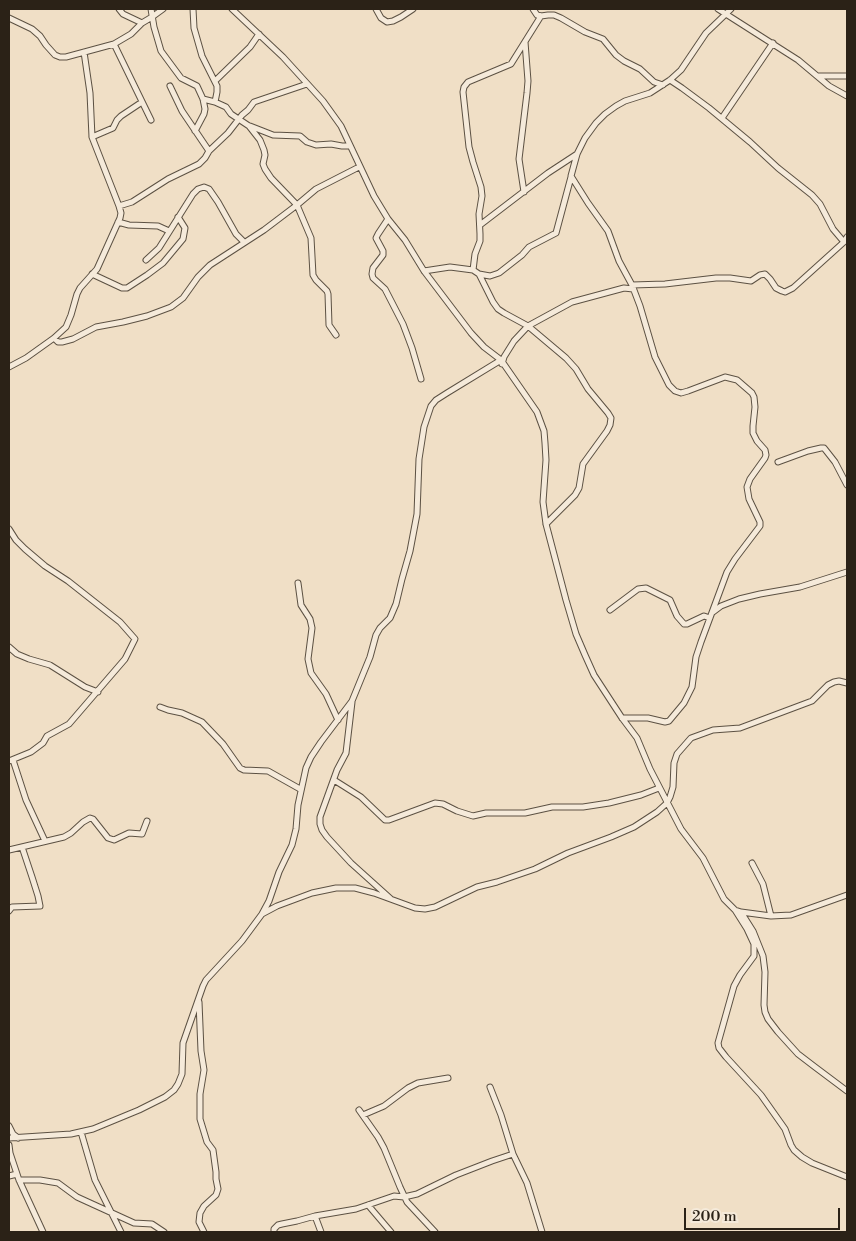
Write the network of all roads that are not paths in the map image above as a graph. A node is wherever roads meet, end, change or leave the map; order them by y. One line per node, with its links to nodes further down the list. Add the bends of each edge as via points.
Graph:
1 (119, 9): 15 (street)
2 (152, 9): 13 (street)
3 (163, 9): 13 (street)
4 (193, 9): 24 (street, via 194,28 202,56)
5 (232, 9): 16 (street)
6 (376, 9): 7 (street, via 387,22 401,18)
7 (413, 9)
8 (533, 9): 12 (street)
9 (718, 9): 11 (street)
10 (730, 9): 11 (street)
11 (724, 14): 18 (street); 23 (street)
12 (541, 16): 17 (street); 26 (street, via 554,15 603,39 616,55)
13 (152, 17): 15 (street); 29 (street, via 163,54 181,78 197,86)
14 (9, 18): 20 (street, via 32,29 55,55 66,57)
15 (142, 23): 19 (street)
16 (260, 34): 24 (street); 25 (street)
17 (525, 42): 43 (street, via 528,81 519,160); 49 (street, via 511,64 464,86 470,147 481,187)
18 (773, 43): 21 (street); 32 (street)
19 (114, 44): 20 (street); 30 (street)
20 (84, 52): 37 (street)
21 (818, 76): 22 (street); 28 (street)
22 (847, 76)
23 (670, 80): 26 (street); 32 (street)
24 (215, 81): 31 (street)
25 (307, 84): 33 (street, via 256,101); 38 (street, via 323,100)
26 (663, 85): 40 (street, via 625,101 605,114 585,138)
27 (170, 86): 36 (street)
28 (847, 96)
29 (204, 99): 31 (street); 36 (street, via 204,114)
30 (142, 102): 34 (street); 37 (street, via 117,120 113,128)
31 (215, 102): 33 (street)
32 (722, 118): 51 (street, via 812,195 833,228)
33 (239, 119): 35 (street); 39 (street)
34 (151, 120)
35 (249, 126): 38 (street, via 273,135 300,136 316,145); 44 (street, via 264,150 265,169)
36 (195, 130): 39 (street)
37 (92, 137): 45 (street)
38 (350, 146): 41 (street)
39 (209, 151): 45 (street, via 199,164 132,202)
40 (577, 154): 42 (street); 43 (street)
41 (359, 167): 44 (street, via 321,186); 47 (street)
42 (571, 176): 57 (street, via 556,233 529,247 499,273 490,276); 58 (street, via 608,231)
43 (524, 192): 49 (street)
44 (298, 205): 52 (street); 60 (street, via 310,238 313,275 327,291 329,325)
45 (119, 206): 48 (street)
46 (178, 217): 50 (street); 52 (street, via 193,194 207,187); 56 (street, via 185,228 183,239 151,272 126,288)
47 (388, 219): 54 (street); 64 (street, via 376,238 383,255 372,274 385,289 404,324)
48 (118, 222): 50 (street, via 158,226); 56 (street)
49 (480, 225): 55 (street)
50 (169, 231): 53 (street, via 159,248)
51 (845, 240): 58 (street, via 789,291 776,288 765,274 751,280 716,278)
52 (244, 242): 61 (street, via 204,270 183,298 171,307 147,316 96,327 62,342)
53 (146, 260)
54 (424, 270): 55 (street, via 450,267); 62 (street, via 470,333)
55 (473, 270): 57 (street)
56 (92, 274): 61 (street, via 77,294 66,327)
57 (478, 274): 59 (street, via 498,309)
58 (632, 287): 59 (street, via 572,302); 72 (street, via 655,357 675,391 688,392 725,377 737,380 754,398 754,433 766,455 750,479 747,493 760,526 728,572)
59 (528, 326): 62 (street, via 517,336); 67 (street, via 571,363 608,413 611,422 583,464 575,495)
60 (336, 335)
61 (54, 338): 63 (street)
62 (501, 362): 67 (street, via 537,412 544,431 546,460 542,502); 77 (street, via 447,392 431,406 418,459 416,514 398,600 390,618 377,632)
63 (9, 367)
64 (421, 378)
65 (778, 462): 66 (street, via 824,448)
66 (847, 485)
67 (546, 524): 79 (street, via 576,634 594,675)
68 (9, 529): 76 (street, via 16,540 45,566 120,622 135,639 125,659)
69 (847, 572): 72 (street, via 800,587 739,599)
70 (298, 583): 80 (street, via 301,605 312,628 308,659 310,673 326,694)
71 (610, 610): 73 (street, via 638,589 646,588 670,600 684,624 704,616)
72 (712, 612): 73 (street)
73 (710, 618): 79 (street, via 696,657 692,687 672,718 665,722)
74 (9, 648): 76 (street)
75 (847, 683): 85 (street, via 834,682 807,703 740,728 713,730 691,738 674,763 672,793)
76 (98, 692): 81 (street, via 69,724 47,736 31,752)
77 (352, 701): 80 (street); 82 (street, via 346,752)
78 (160, 707): 84 (street, via 202,722 244,770 268,771)
79 (622, 718): 83 (street, via 637,738)
80 (338, 720): 84 (street, via 311,757)
81 (11, 761): 87 (street)
82 (334, 780): 83 (street, via 362,797 385,820 435,803 473,816 525,813 552,807 609,803); 92 (street, via 320,817 322,830 351,863)
83 (660, 788): 85 (street)
84 (300, 790): 96 (street, via 292,845)
85 (667, 803): 92 (street, via 634,827 535,869 477,887 435,907 415,908); 93 (street, via 686,838 703,858 720,893)
86 (147, 822): 87 (street, via 142,834 129,833 114,840 108,838 90,818 64,837)
87 (44, 841): 88 (street)
88 (22, 847): 89 (street); 94 (street, via 40,906 12,907)
89 (9, 850)
90 (752, 863): 97 (street, via 763,884)
91 (847, 895): 97 (street, via 791,916)
92 (394, 901): 96 (street, via 355,888 336,888 312,893)
93 (735, 910): 95 (street); 112 (street, via 754,944 754,956 734,986 719,1048 761,1095 786,1129 794,1150 812,1163)
94 (9, 911)
95 (741, 912): 97 (street); 101 (street, via 763,956 764,1005 768,1019 798,1054)
96 (262, 914): 98 (street, via 206,980)
97 (771, 916)
98 (200, 998): 105 (street, via 183,1043 182,1074 174,1090 138,1110); 121 (street, via 204,1070 200,1119 213,1150 218,1189 200,1213)
99 (448, 1078): 103 (street, via 408,1088 384,1106)
100 (490, 1087): 109 (street)
101 (847, 1091)
102 (358, 1110): 103 (street)
103 (362, 1115): 114 (street, via 378,1136)
104 (9, 1126): 107 (street)
105 (81, 1132): 107 (street); 116 (street, via 95,1180)
106 (9, 1138): 107 (street)
107 (18, 1138)
108 (9, 1145): 110 (street)
109 (513, 1154): 114 (street); 126 (street, via 532,1196)
110 (17, 1174): 111 (street); 113 (street)
111 (9, 1176)
112 (847, 1177)
113 (19, 1180): 116 (street, via 58,1183 77,1197); 118 (street)
114 (404, 1197): 115 (street, via 394,1196); 125 (street)
115 (368, 1205): 117 (street); 124 (street)
116 (110, 1211): 119 (street); 120 (street, via 134,1223 152,1224)
117 (315, 1216): 122 (street, via 278,1224); 123 (street)
118 (43, 1232)
119 (121, 1232)
120 (164, 1232)
121 (204, 1232)
122 (274, 1232)
123 (321, 1232)
124 (391, 1232)
125 (435, 1232)
126 (542, 1232)

